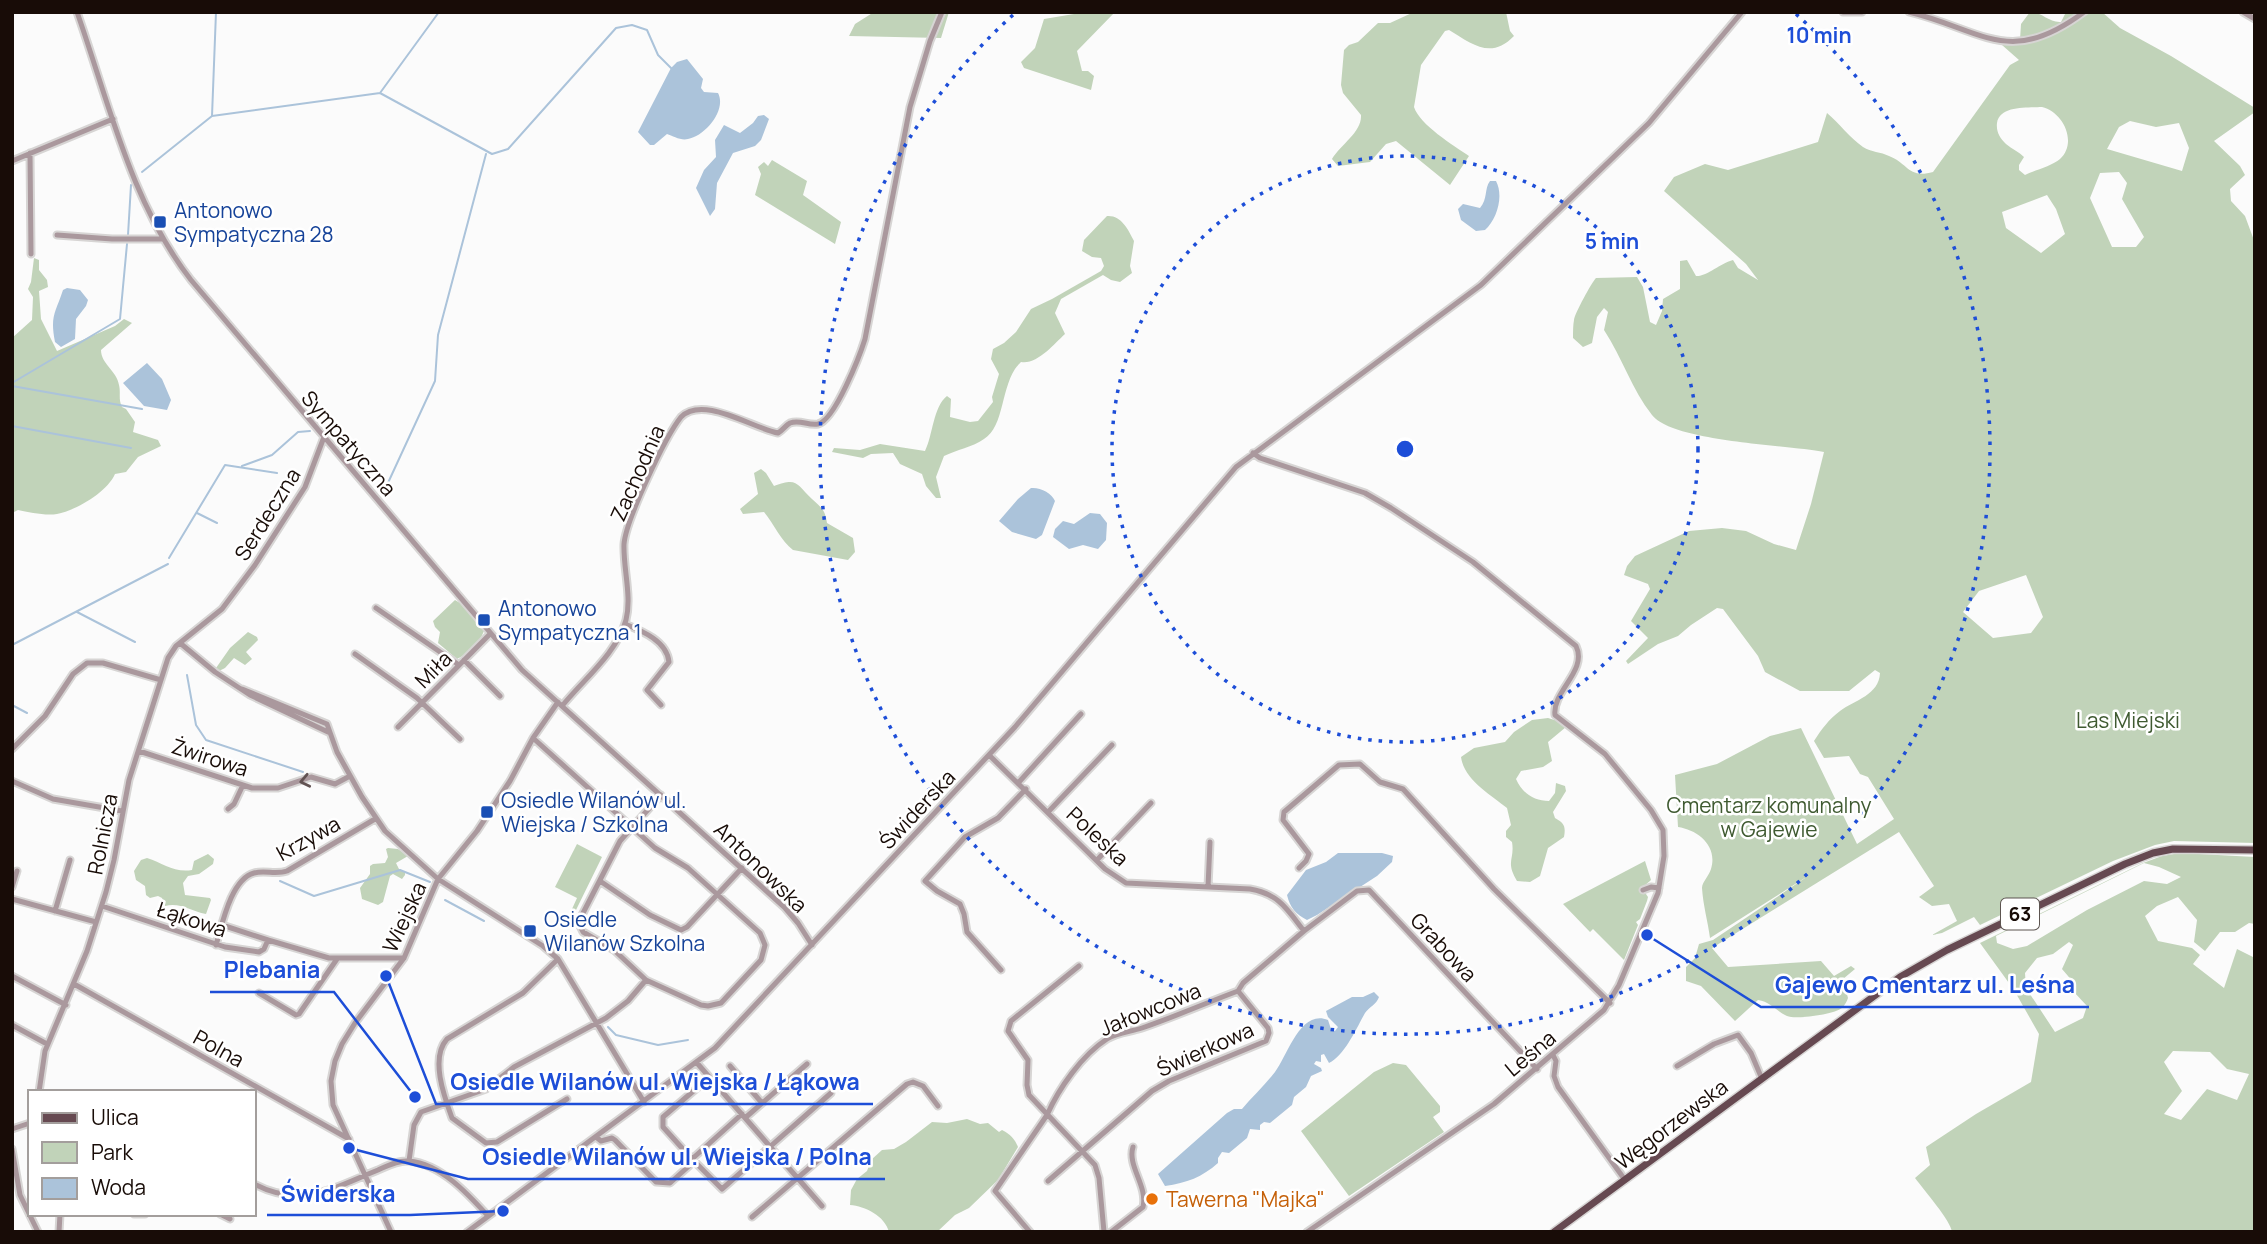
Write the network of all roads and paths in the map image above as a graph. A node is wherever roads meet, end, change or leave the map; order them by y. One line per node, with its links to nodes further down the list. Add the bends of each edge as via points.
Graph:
1 (77, 12): 10 (street)
2 (942, 12): 21 (street, Zachodnia, via 910,107 858,362 830,412 818,424 794,422 778,433 705,409 689,410 681,417 627,529)
3 (1742, 12): 18 (street, Świderska, via 1649,123 1481,285)
4 (1843, 12): 5 (street)
5 (1862, 12)
6 (1909, 12): 7 (street, via 1976,36 2022,42)
7 (2084, 12)
8 (2244, 12): 9 (street)
9 (2255, 19)
10 (114, 119): 12 (street); 15 (street, Sympatyczna, via 137,187)
11 (12, 150): 13 (street)
12 (30, 153): 13 (street); 16 (street)
13 (14, 160)
14 (57, 235): 15 (street)
15 (162, 239): 17 (street, Sympatyczna, via 191,280)
16 (31, 254)
17 (324, 437): 19 (street, Serdeczna, via 305,487); 22 (street, Sympatyczna)
18 (1253, 453): 38 (street, Świderska, via 1215,488); 62 (street, Leśna, via 1391,508 1473,562 1576,646 1579,656 1555,715 1605,754 1660,822 1664,840)
19 (227, 604): 23 (street, Rolnicza)
20 (376, 608): 25 (street)
21 (625, 624): 29 (street, via 606,654); 30 (street, via 667,652 669,662 648,690)
22 (490, 634): 25 (street, Miła); 29 (street, Sympatyczna)
23 (180, 643): 26 (street, Rolnicza, via 168,658); 39 (street, via 242,689 323,721)
24 (355, 654): 28 (street)
25 (462, 663): 27 (street); 28 (street, Miła)
26 (161, 680): 36 (street, via 103,663 87,663); 37 (street, Rolnicza)
27 (500, 696)
28 (422, 703): 32 (street, Miła); 34 (street)
29 (560, 704): 33 (street, Wiejska); 44 (street, Antonowska)
30 (661, 705)
31 (1081, 714): 41 (street)
32 (398, 727)
33 (533, 738): 50 (street); 58 (street, Wiejska, via 477,831)
34 (460, 739)
35 (1112, 745): 48 (street)
36 (12, 749)
37 (139, 751): 42 (street, Żwirowa); 47 (street, Rolnicza)
38 (989, 755): 41 (street, Poleska); 74 (street, Świderska)
39 (350, 776): 42 (street, Żwirowa, one-way to 42, via 335,785 311,777 278,788); 49 (street)
40 (12, 780): 47 (street, via 53,799)
41 (1019, 782): 43 (street, Poleska)
42 (243, 785): 46 (street)
43 (1026, 789): 48 (street, Poleska); 79 (street, via 998,818 965,837 925,881 960,904 967,932)
44 (661, 795): 50 (street); 55 (street, Antonowska)
45 (1151, 803): 54 (street)
46 (228, 809)
47 (122, 811): 66 (street, Rolnicza)
48 (1048, 811): 54 (street, Poleska)
49 (375, 819): 58 (street); 70 (street, Krzywa, via 287,871 247,876 233,894)
50 (632, 827): 59 (street); 64 (street)
51 (1210, 842): 61 (street)
52 (2255, 850): 96 (main road, Węgorzewska / 63, via 2173,849 2125,864 1916,968)
53 (70, 860): 67 (street)
54 (1097, 860): 61 (street, Poleska, via 1126,883)
55 (742, 868): 64 (street); 74 (street, Antonowska, via 792,915)
56 (1299, 868): 85 (street, via 1308,854 1283,820 1284,812 1339,765 1360,764 1385,785 1403,789)
57 (17, 872): 60 (street)
58 (438, 879): 75 (street, Wiejska); 77 (street)
59 (600, 881): 64 (street, via 681,930); 81 (street, via 580,920 581,930 619,954)
60 (12, 887)
61 (1208, 887): 71 (street, Poleska, via 1270,893)
62 (1658, 888): 63 (street); 85 (street, Leśna)
63 (1643, 890)
64 (716, 894): 81 (street, via 760,933 765,945 761,960 714,1006 701,1005)
65 (12, 899): 67 (street)
66 (102, 906): 69 (street, Rolnicza); 73 (street, Łąkowa)
67 (55, 911): 69 (street)
68 (1321, 920): 71 (street, Jałowcowa); 95 (street, Grabowa, via 1357,891 1369,890)
69 (96, 922): 82 (street, Rolnicza)
70 (222, 925): 72 (street, Łąkowa); 73 (street, Krzywa)
71 (1304, 931): 83 (street, Jałowcowa)
72 (268, 940): 73 (street, Łąkowa, via 259,953); 76 (street, Łąkowa)
73 (216, 945)
74 (812, 945): 91 (street, Świderska)
75 (404, 958): 76 (street, Łąkowa); 108 (street, Wiejska, via 355,1023 335,1061 332,1101)
76 (337, 959): 84 (street, via 299,1014)
77 (558, 959): 87 (street); 102 (street, via 523,993 443,1044 438,1060)
78 (1079, 966): 105 (street, via 1008,1026 1028,1060 1030,1095)
79 (1001, 970)
80 (12, 976): 86 (street)
81 (646, 980): 87 (street, via 628,1001)
82 (74, 984): 86 (street, Rolnicza); 108 (street, Polna)
83 (1238, 991): 105 (street, Jałowcowa, via 1110,1037 1084,1060); 112 (street, Świerkowa, via 1268,1028 1266,1041 1159,1086)
84 (259, 993)
85 (1609, 1003): 90 (street, Leśna)
86 (66, 1005): 89 (street, Rolnicza)
87 (596, 1024): 101 (street); 102 (street, via 514,1068 482,1091)
88 (12, 1025): 89 (street)
89 (47, 1044): 98 (street, Rolnicza)
90 (1553, 1055): 95 (street, Leśna); 117 (street, via 1558,1087)
91 (697, 1063): 101 (street, Świderska); 106 (street)
92 (807, 1064): 103 (street)
93 (730, 1066): 103 (street)
94 (1677, 1066): 96 (street, via 1738,1035)
95 (1536, 1069): 134 (street, Leśna, via 1494,1104)
96 (1762, 1079): 117 (main road, Węgorzewska / 63)
97 (704, 1082): 113 (street, via 662,1122)
98 (39, 1090)
99 (831, 1093): 109 (street)
100 (566, 1099): 102 (street, via 489,1143 455,1122)
101 (644, 1102): 107 (street, Świderska)
102 (447, 1103): 114 (street, via 418,1115)
103 (762, 1103): 106 (street)
104 (938, 1106): 116 (street, via 923,1086 907,1084)
105 (1047, 1115): 112 (street); 131 (street, Jałowcowa, via 995,1191)
106 (743, 1116): 109 (street); 113 (street)
107 (596, 1137): 113 (street, via 615,1140 662,1184 670,1183); 124 (street, Świderska)
108 (349, 1139): 115 (street, Wiejska)
109 (769, 1146): 113 (street, via 722,1189); 116 (street)
110 (1133, 1147): 133 (street, via 1143,1207)
111 (12, 1149): 121 (street, via 20,1195)
112 (1083, 1150): 118 (street, Świerkowa); 127 (street, via 1098,1173)
113 (692, 1159)
114 (409, 1161): 115 (street); 124 (street, via 447,1177)
115 (366, 1175): 119 (street, via 307,1196 279,1194); 129 (street, Wiejska)
116 (796, 1177): 120 (street); 125 (street)
117 (1625, 1180): 135 (main road, Węgorzewska / 63)
118 (1048, 1181)
119 (256, 1185)
120 (822, 1206)
121 (28, 1211)
122 (30, 1216): 128 (street)
123 (224, 1216): 126 (street)
124 (488, 1216): 130 (street, Świderska)
125 (752, 1217)
126 (230, 1219)
127 (1104, 1229): 132 (street)
128 (38, 1232)
129 (391, 1232)
130 (467, 1232)
131 (1030, 1232)
132 (1097, 1232)
133 (1111, 1232)
134 (1307, 1232)
135 (1555, 1232)

